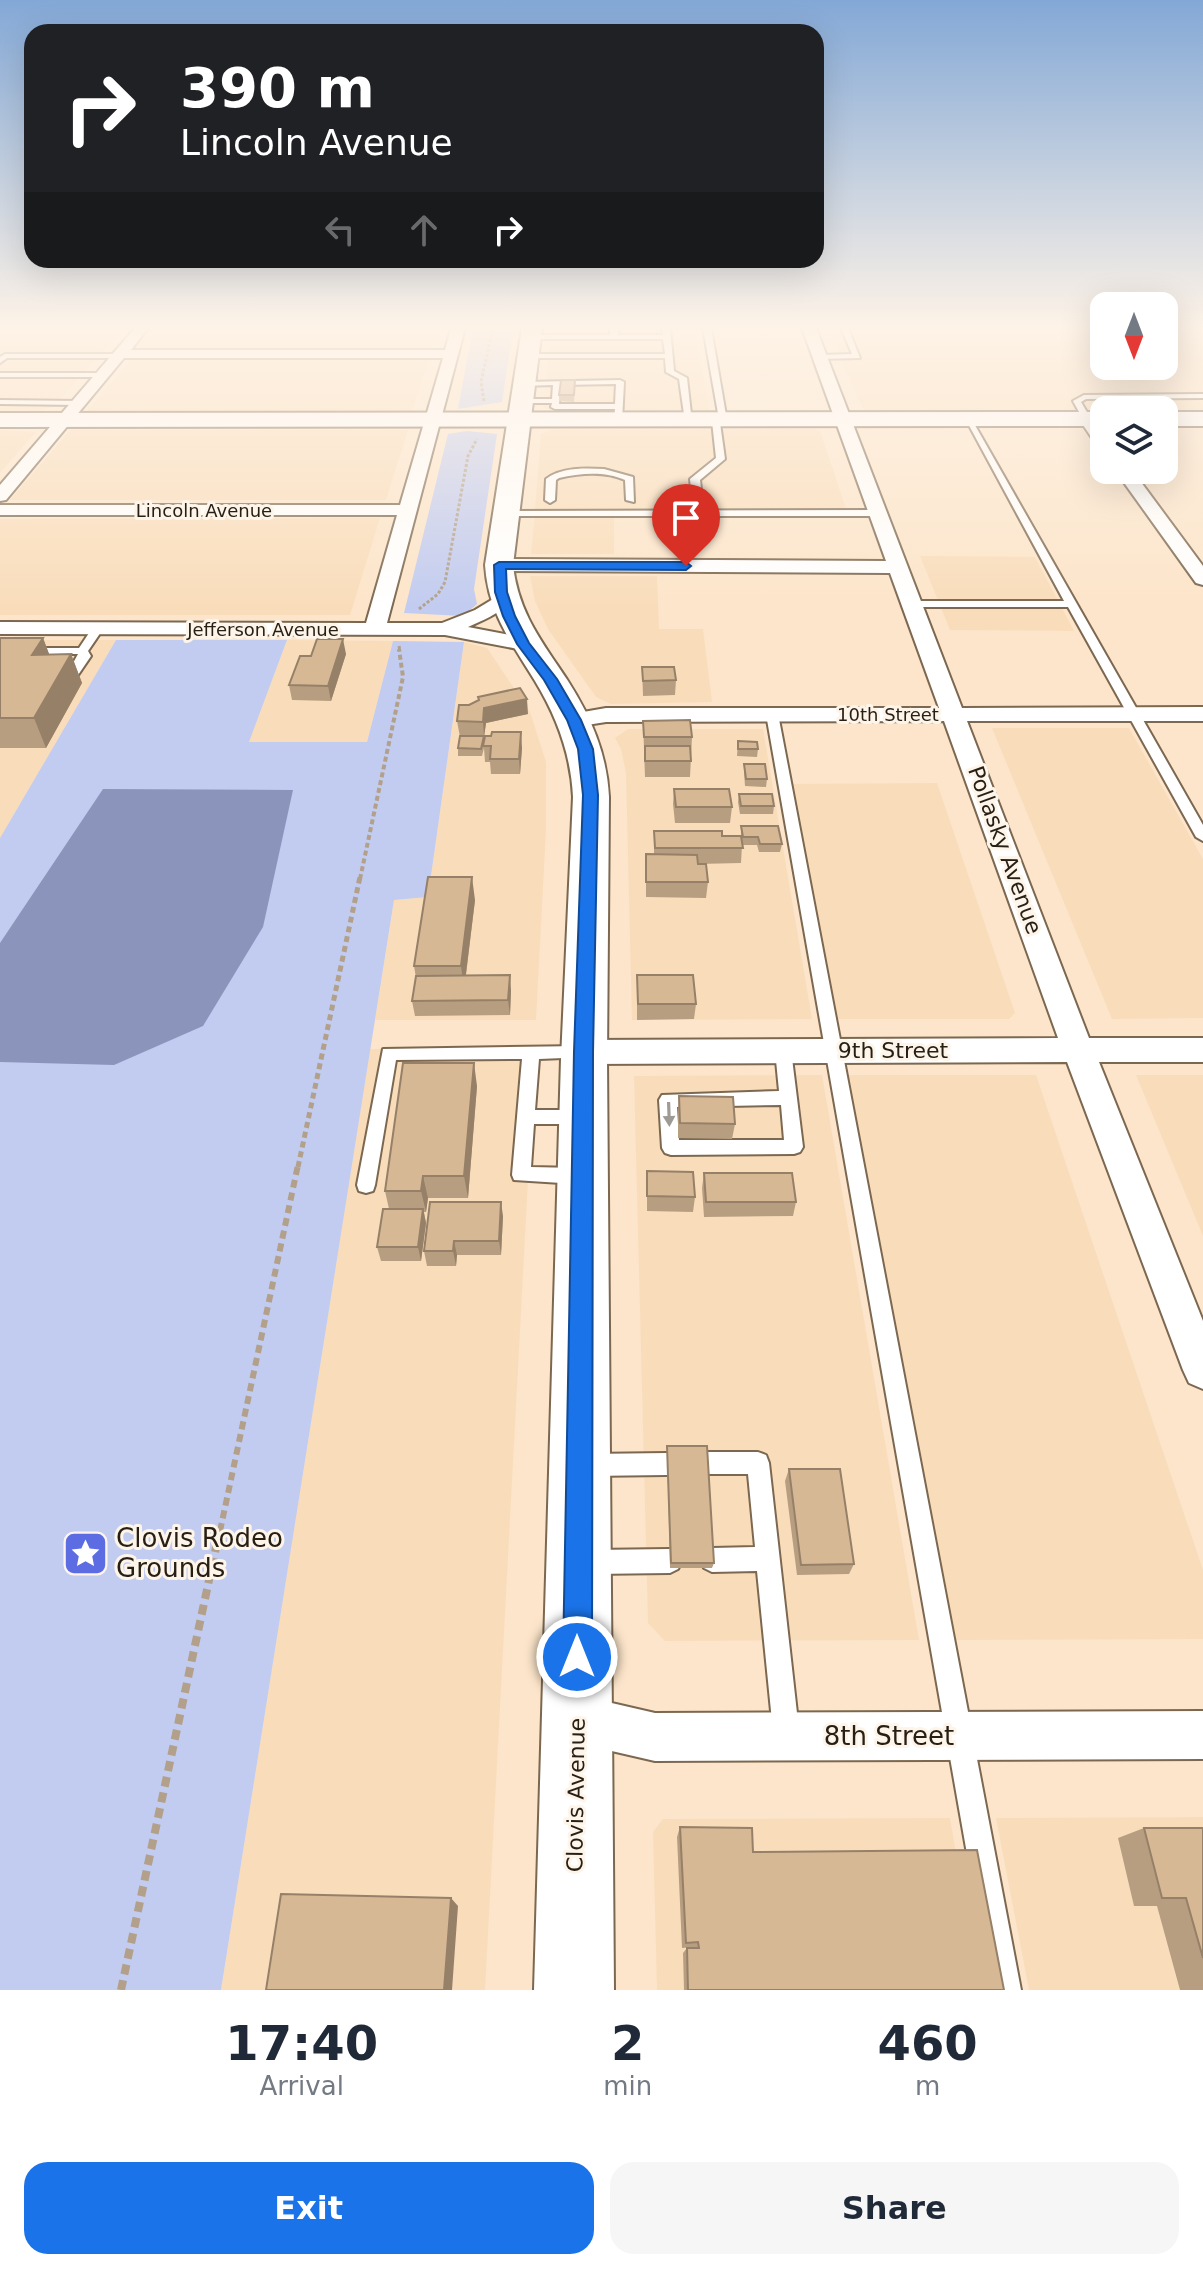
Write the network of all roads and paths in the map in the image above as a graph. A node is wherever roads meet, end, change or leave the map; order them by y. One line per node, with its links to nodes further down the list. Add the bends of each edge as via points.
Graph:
1 (844, 420): 18 (street, Pollasky Avenue)
2 (968, 420): 25 (lane)
3 (64, 421): 12 (street)
4 (428, 421): 5 (main road)
5 (433, 421): 6 (main road); 17 (street)
6 (492, 421): 29 (path, via 491,431 469,451 442,589 404,618)
7 (519, 421): 19 (main road, Clovis Avenue)
8 (689, 421): 9 (main road)
9 (719, 421): 10 (main road); 13 (lane, via 721,459 695,479)
10 (736, 421)
11 (1133, 484): 22 (street)
12 (0, 496)
13 (697, 498)
14 (550, 500): 15 (lane, via 551,479 556,476 616,473 630,479)
15 (631, 500)
16 (0, 510): 17 (street, Lincoln Avenue)
17 (408, 510): 28 (street)
18 (879, 513): 19 (lane); 21 (street, Pollasky Avenue)
19 (507, 514): 20 (main road, Clovis Avenue)
20 (499, 565): 21 (street); 23 (main road, Clovis Avenue)
21 (899, 567): 24 (street, Pollasky Avenue)
22 (1203, 579)
23 (503, 599): 30 (street); 31 (main road, Clovis Avenue)
24 (913, 604): 25 (lane); 36 (street, Pollasky Avenue)
25 (1071, 604): 37 (lane)
26 (0, 628): 27 (street, Jefferson Avenue)
27 (97, 629): 28 (street, Jefferson Avenue); 33 (lane)
28 (375, 629): 29 (street, Jefferson Avenue)
29 (403, 629): 30 (street, Jefferson Avenue); 64 (path, via 398,647 403,677)
30 (445, 629): 31 (street, Jefferson Avenue)
31 (523, 644): 39 (main road, Clovis Avenue)
32 (0, 651): 33 (lane)
33 (82, 651): 34 (lane, via 85,656)
34 (72, 676)
35 (772, 714): 36 (street, 10th Street); 39 (street, 10th Street, via 606,715); 42 (lane)
36 (955, 714): 37 (street, 10th Street); 43 (street, Pollasky Avenue)
37 (1132, 714): 38 (street, 10th Street); 40 (lane)
38 (1203, 714)
39 (574, 720): 45 (main road, Clovis Avenue, via 585,749 591,795)
40 (1203, 837)
41 (783, 1050): 42 (street, 9th Street); 45 (street, 9th Street); 47 (lane)
42 (834, 1050): 43 (street, 9th Street); 63 (lane)
43 (1078, 1050): 44 (street, 9th Street); 52 (street, Pollasky Avenue)
44 (1203, 1050)
45 (584, 1052): 46 (lane); 49 (main road, Clovis Avenue)
46 (531, 1053): 48 (lane); 51 (lane, via 389,1054)
47 (789, 1098): 47 (lane, one-way to 47, via 668,1100 671,1148 794,1147)
48 (526, 1117): 49 (lane); 50 (lane, via 521,1175)
49 (583, 1117): 50 (main road, Clovis Avenue)
50 (583, 1176): 55 (main road, Clovis Avenue)
51 (366, 1185)
52 (1203, 1370)
53 (706, 1463): 56 (lane, via 758,1463)
54 (667, 1464): 55 (lane)
55 (579, 1465): 59 (main road, Clovis Avenue)
56 (768, 1559): 57 (lane); 62 (lane)
57 (712, 1560)
58 (670, 1561): 59 (lane)
59 (578, 1563): 60 (main road, Clovis Avenue)
60 (577, 1719): 62 (street, 8th Street, via 655,1737); 65 (main road, Clovis Avenue)
61 (1203, 1735): 63 (street, 8th Street)
62 (786, 1736): 63 (street, 8th Street)
63 (959, 1736): 66 (lane)
64 (121, 1990)
65 (574, 1990)
66 (1006, 1990)

